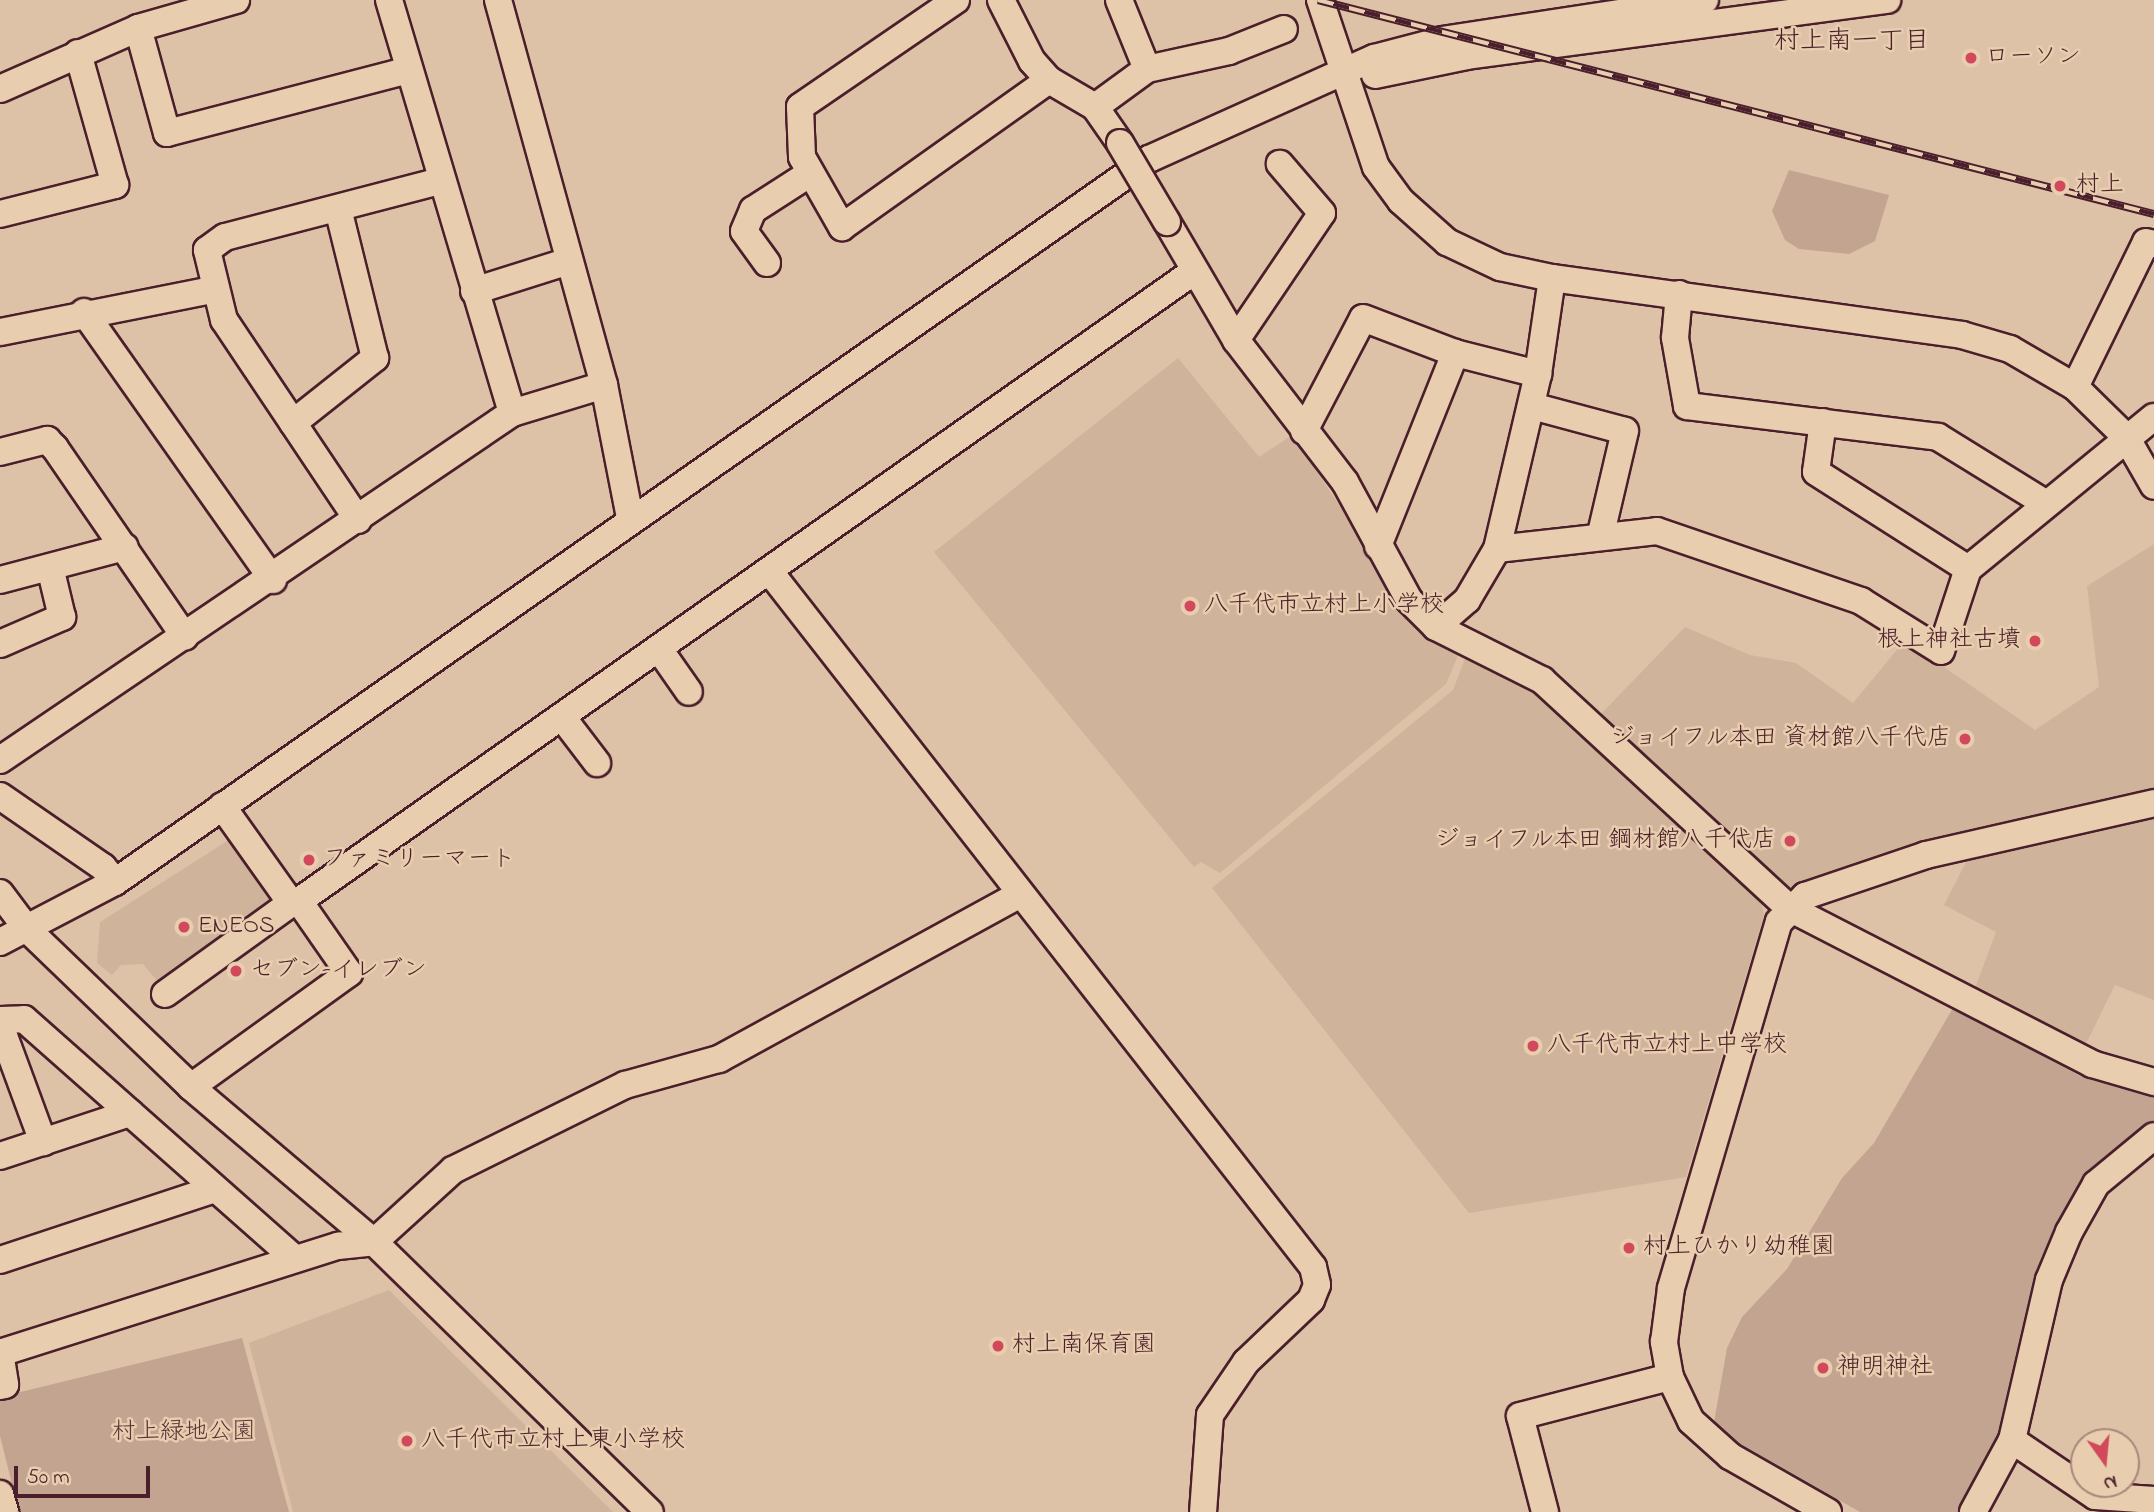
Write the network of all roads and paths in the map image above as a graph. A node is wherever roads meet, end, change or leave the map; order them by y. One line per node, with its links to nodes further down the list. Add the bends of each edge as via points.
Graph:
1 (236, 0): 10 (street)
2 (389, 0): 14 (street)
3 (498, 0): 25 (street)
4 (1001, 0): 16 (street)
5 (1119, 0): 13 (street)
6 (1320, 0): 15 (street)
7 (1705, 0): 15 (street, via 1443,40 1374,58)
8 (1880, 1): 15 (street)
9 (946, 3): 20 (street, via 800,107)
10 (138, 28): 12 (street); 14 (street, via 167,133)
11 (1284, 29): 13 (street, via 1229,51)
12 (78, 53): 17 (street); 23 (street, via 115,185)
13 (1147, 69): 18 (street)
14 (409, 70): 21 (street)
15 (1342, 76): 28 (street, via 1376,167 1401,201 1447,242 1500,267); 49 (street, via 1150,159)
16 (1049, 80): 18 (street); 20 (street, via 842,227)
17 (0, 89)
18 (1095, 107): 27 (street, bridge)
19 (1280, 164): 34 (street, via 1322,213)
20 (809, 174): 26 (street, via 753,210 744,231)
21 (440, 181): 22 (street); 30 (street)
22 (338, 208): 29 (street, via 213,242 207,250); 43 (street, via 375,358)
23 (0, 214)
24 (2154, 244): 38 (street, via 2146,242)
25 (569, 261): 30 (street); 37 (street)
26 (767, 263)
27 (1193, 272): 34 (street); 57 (street)
28 (1552, 278): 31 (street); 36 (street)
29 (213, 290): 32 (street); 43 (street, via 229,329)
30 (474, 290): 40 (street)
31 (1679, 294): 38 (street, via 1962,335 2010,349); 42 (street, via 1675,338 1687,406)
32 (84, 312): 33 (street); 59 (street)
33 (0, 332)
34 (1236, 340): 44 (street)
35 (1455, 353): 36 (street); 44 (street, via 1363,318); 52 (street)
36 (1538, 374): 39 (street)
37 (604, 385): 40 (street); 49 (street)
38 (2075, 387): 45 (street)
39 (1532, 406): 51 (street, via 1625,431); 54 (street)
40 (512, 413): 50 (street)
41 (2154, 416): 45 (street)
42 (1823, 422): 48 (street, via 1938,437); 56 (street, via 1816,471)
43 (293, 423): 50 (street)
44 (1304, 431): 52 (street, via 1345,482)
45 (2126, 437): 47 (street); 48 (street)
46 (0, 452): 53 (street, via 47,440)
47 (2154, 486)
48 (2045, 503): 56 (street)
49 (630, 517): 70 (street)
50 (358, 520): 59 (street)
51 (1601, 533): 54 (street); 56 (street, via 1657,531 1861,601 1941,651)
52 (1378, 546): 60 (street, via 1409,600)
53 (125, 547): 55 (street); 61 (street)
54 (1497, 549): 60 (street, via 1468,600)
55 (50, 567): 58 (street); 62 (street, via 62,617)
56 (1968, 569)
57 (770, 572): 63 (street); 73 (street)
58 (0, 580)
59 (273, 580): 61 (street)
60 (1436, 627): 74 (street, via 1542,680)
61 (185, 637): 66 (street)
62 (0, 644)
63 (659, 649): 64 (street); 65 (street)
64 (689, 692)
65 (562, 717): 67 (street); 75 (street, via 299,901)
66 (0, 760)
67 (597, 763)
68 (0, 796): 71 (street, via 103,867)
69 (2154, 803): 74 (street, via 1988,837 1805,896)
70 (222, 806): 71 (street); 77 (street, via 291,903)
71 (115, 882): 78 (street)
72 (0, 893): 78 (street)
73 (1020, 894): 89 (street, via 719,1059 625,1085 453,1170); 100 (street, via 1314,1267 1317,1285 1311,1300 1246,1362 1210,1415)
74 (1789, 908): 82 (street, via 2092,1064); 93 (street, via 1779,922 1671,1288 1664,1342)
75 (306, 911): 77 (street, via 285,928); 83 (street, via 349,973)
76 (0, 919): 78 (street)
77 (267, 921): 80 (street)
78 (27, 929): 79 (street); 83 (street)
79 (0, 942)
80 (165, 994)
81 (0, 1022): 84 (street, via 24,1019); 86 (street)
82 (2154, 1082)
83 (191, 1087): 89 (street)
84 (130, 1113): 86 (street); 88 (street)
85 (2154, 1136): 95 (street, via 2096,1184 2069,1232 2043,1304)
86 (43, 1142): 87 (street)
87 (0, 1156)
88 (215, 1189): 90 (street); 91 (street)
89 (374, 1242): 90 (street); 99 (street)
90 (295, 1259): 92 (street)
91 (0, 1260)
92 (0, 1353): 94 (street, via 5,1385)
93 (1670, 1377): 101 (street, via 1520,1416); 102 (street, via 1691,1421 1709,1440)
94 (0, 1386)
95 (2011, 1440): 97 (street, via 2095,1496); 103 (street)
96 (0, 1494): 98 (street)
97 (2154, 1500)
98 (5, 1512)
99 (650, 1512)
100 (1203, 1512)
101 (1545, 1512)
102 (1828, 1512)
103 (1973, 1512)

